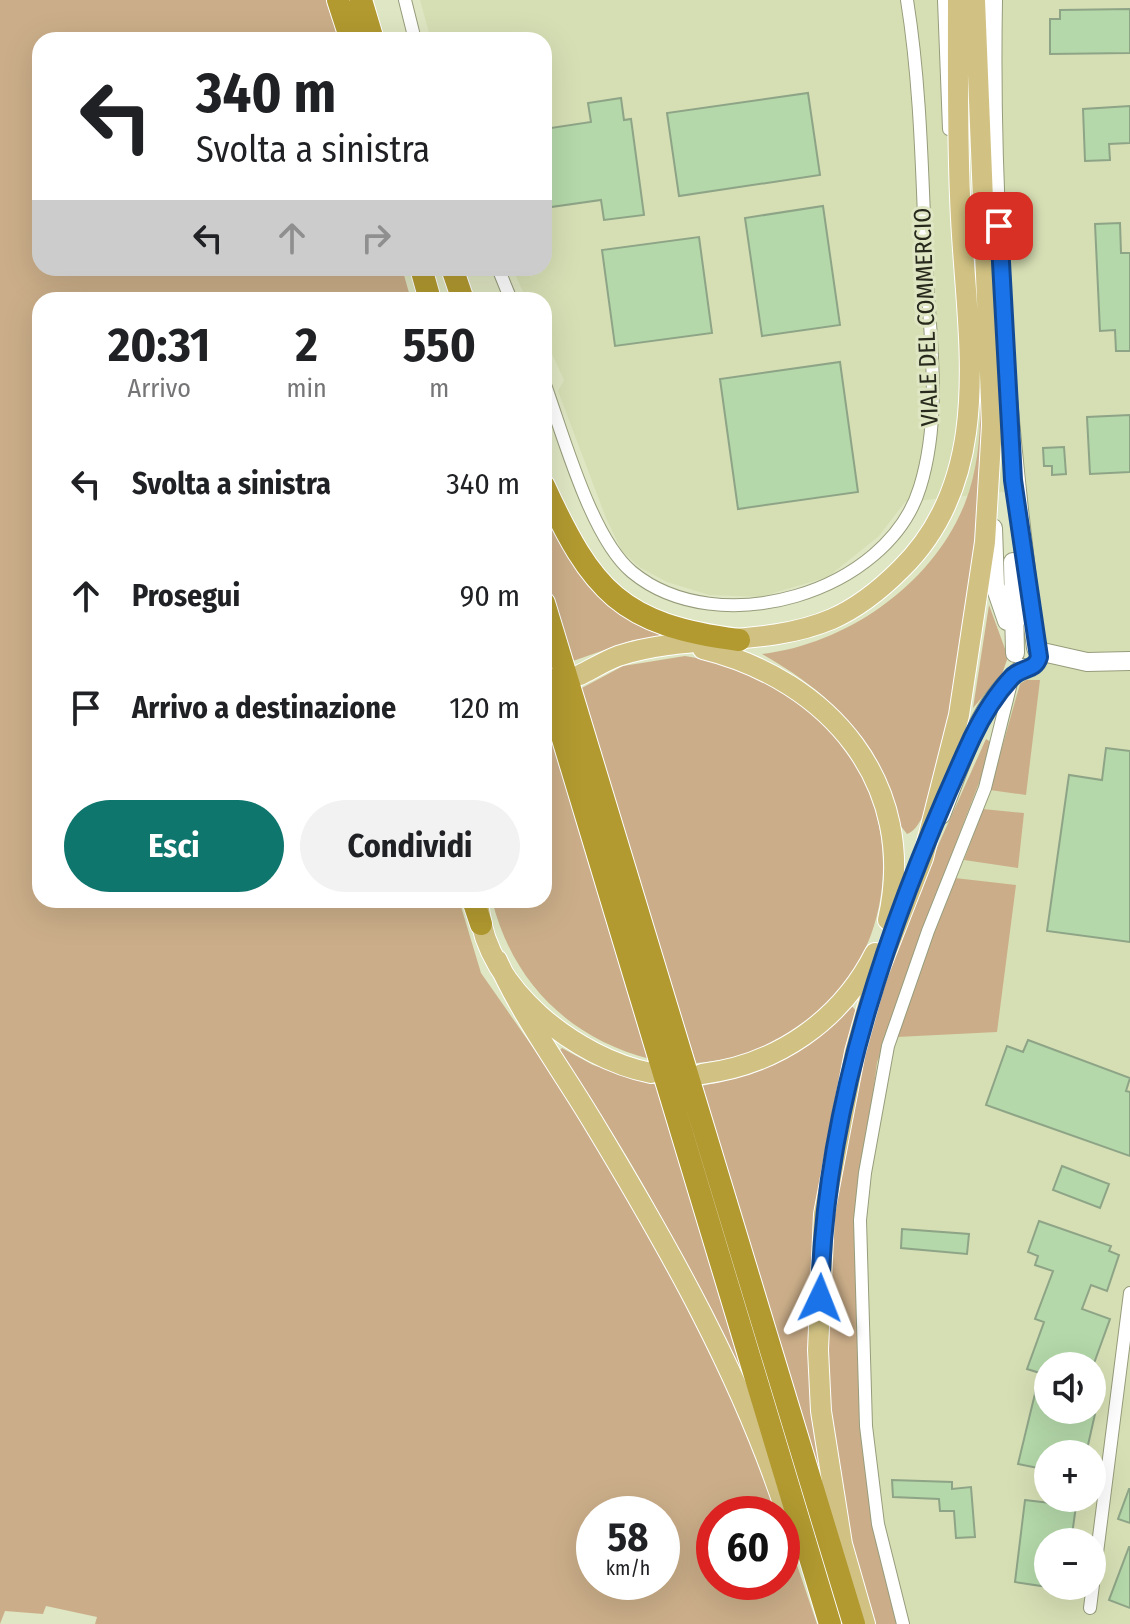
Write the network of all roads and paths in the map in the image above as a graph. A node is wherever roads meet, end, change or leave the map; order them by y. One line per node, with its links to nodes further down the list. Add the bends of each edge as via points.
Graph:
1 (338, 0): 9 (highway)
2 (361, 0): 10 (highway)
3 (405, 0): 11 (street)
4 (909, 0): 13 (street, VIALE DEL COMMERCIO, via 933,411 919,491 904,519 874,553 833,584 743,608 696,602 655,586 610,549)
5 (944, 0): 12 (street, via 949,139)
6 (958, 0): 12 (main road)
7 (975, 0): 15 (main road)
8 (993, 0): 14 (street, via 993,98)
9 (348, 32)
10 (371, 32)
11 (413, 32)
12 (960, 209): 19 (main road, via 969,419 962,467 937,523 910,560 855,606 816,625)
13 (552, 402)
14 (1013, 480): 17 (street); 21 (street)
15 (991, 484): 17 (street, via 995,586); 27 (main road, via 969,666)
16 (552, 503): 19 (highway, via 588,570 625,606 666,627)
17 (1013, 624): 21 (street)
18 (552, 629): 41 (highway)
19 (739, 640): 20 (main road)
20 (687, 645): 23 (main road, via 617,656); 30 (main road, via 779,676 816,701 847,734 866,764 885,815 894,872)
21 (1025, 659): 22 (street); 25 (street); 26 (street)
22 (1130, 661)
23 (580, 675)
24 (552, 703): 40 (highway)
25 (973, 737): 26 (street, via 992,734); 27 (street)
26 (998, 744): 43 (street, via 897,1017 879,1081 865,1173 860,1220 866,1426 878,1524)
27 (923, 858): 28 (main road)
28 (913, 883): 30 (main road); 34 (main road)
29 (478, 908): 31 (highway)
30 (888, 919): 32 (main road)
31 (481, 924): 33 (main road)
32 (880, 944): 34 (main road); 36 (main road, via 847,995 800,1039 752,1064)
33 (497, 960): 35 (main road, via 538,1014 562,1035 604,1059); 39 (main road, via 520,1010 599,1133 716,1342 781,1498)
34 (875, 980): 42 (main road, via 855,1052 824,1214 818,1350 829,1473)
35 (651, 1073)
36 (702, 1074)
37 (1130, 1293): 38 (street)
38 (1090, 1608)
39 (822, 1624)
40 (830, 1624)
41 (854, 1624)
42 (865, 1624)
43 (903, 1624)

